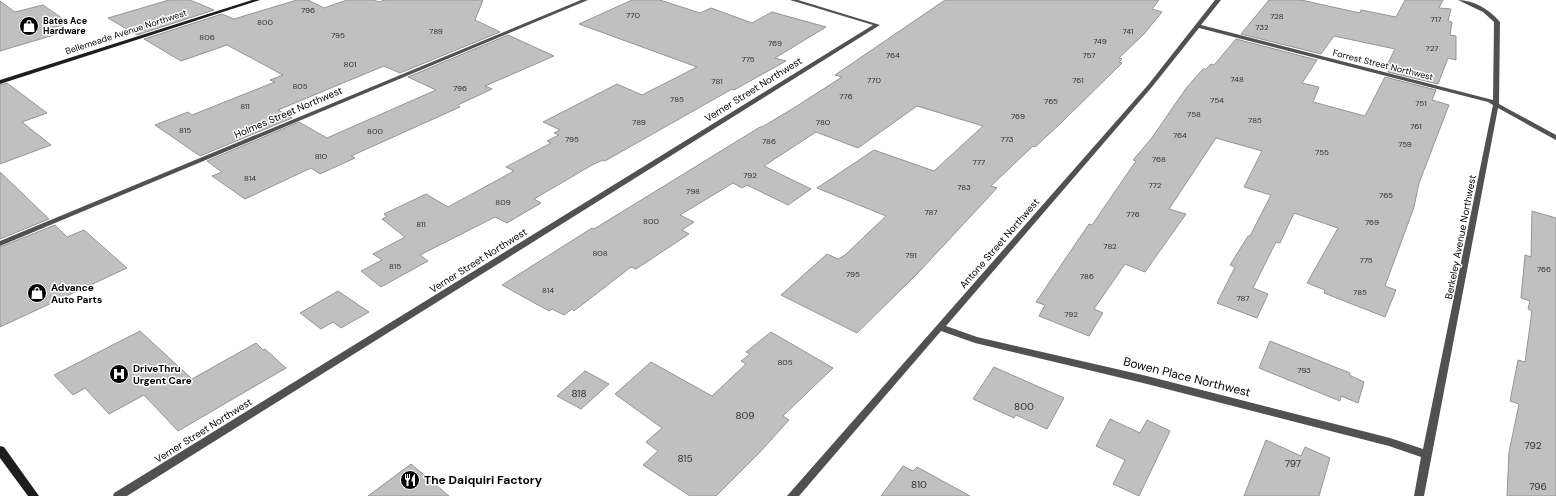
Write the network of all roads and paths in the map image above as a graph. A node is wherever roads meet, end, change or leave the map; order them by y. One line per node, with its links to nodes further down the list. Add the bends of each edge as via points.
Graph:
1 (258, 0): 7 (street, Bellemeade Avenue Northwest)
2 (585, 0): 10 (street, Holmes Street Northwest)
3 (793, 0): 15 (street, Verner Street Northwest, via 877,25)
4 (1218, 0): 6 (street, Antone Street Northwest)
5 (1461, 0): 8 (street, Berkeley Avenue Northwest, via 1491,14 1497,22)
6 (1198, 26): 8 (street, Forrest Street Northwest); 11 (street, Antone Street Northwest, via 1150,86)
7 (0, 82)
8 (1496, 104): 9 (street, Forrest Street Northwest); 13 (street, Berkeley Avenue Northwest)
9 (1556, 138)
10 (0, 244)
11 (940, 328): 13 (street, Bowen Place Northwest, via 975,340 1390,442); 16 (street, Antone Street Northwest)
12 (0, 450): 14 (street)
13 (1427, 455): 17 (street, Berkeley Avenue Northwest)
14 (34, 496)
15 (118, 496)
16 (792, 496)
17 (1419, 496)

